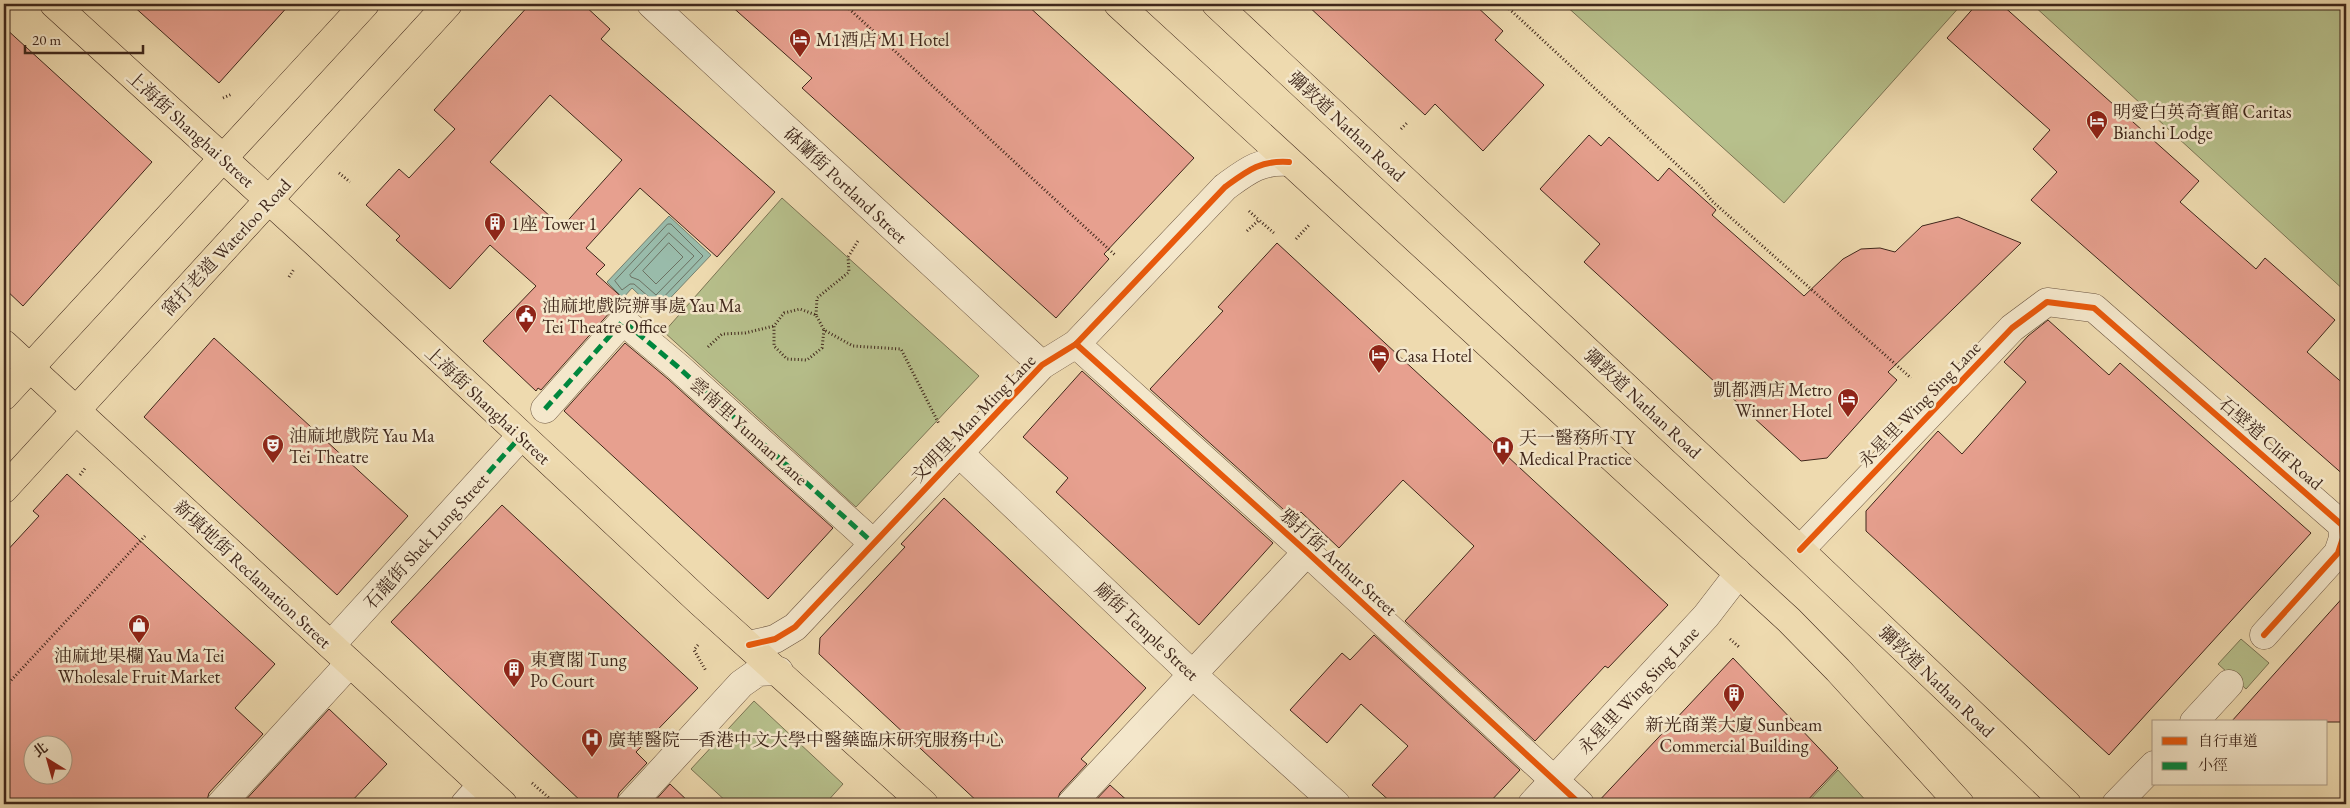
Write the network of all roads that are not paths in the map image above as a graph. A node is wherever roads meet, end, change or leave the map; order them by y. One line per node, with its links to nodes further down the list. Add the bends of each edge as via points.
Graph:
1 (54, 4): 7 (main road, 上海街 Shanghai Street)
2 (365, 4): 7 (main road)
3 (448, 4): 9 (main road, 窩打老道 Waterloo Road)
4 (651, 4): 13 (street, 砵蘭街 Portland Street)
5 (1118, 4): 8 (main road)
6 (1216, 4): 22 (main road, 彌敦道 Nathan Road)
7 (222, 157): 9 (main road, 上海街 Shanghai Street); 14 (main road)
8 (1289, 162): 12 (street, 文明里 Man Ming Lane, via 1261,164 1225,187); 24 (main road)
9 (270, 200): 17 (main road, 窩打老道 Waterloo Road); 18 (main road, 上海街 Shanghai Street)
10 (2071, 304): 22 (street, 永星里 Wing Sing Lane, via 2047,302 2012,328); 25 (street, 石壁道 Cliff Road, via 2094,308 2342,525 2344,538 2338,553)
11 (4, 344): 14 (main road, 新填地街 Reclamation Street)
12 (1076, 344): 13 (street, 文明里 Man Ming Lane); 23 (street, 鴉打街 Arthur Street)
13 (1042, 365): 19 (street, 文明里 Man Ming Lane)
14 (29, 368): 15 (main road); 17 (main road, 新填地街 Reclamation Street)
15 (4, 396)
16 (545, 409): 21 (street, 雲南里 Yunnan Lane, via 623,321)
17 (76, 410): 20 (main road, 窩打老道 Waterloo Road); 27 (main road, 新填地街 Reclamation Street)
18 (521, 436): 26 (main road, 上海街 Shanghai Street); 27 (street, 石龍街 Shek Lung Street)
19 (960, 454): 21 (street, 文明里 Man Ming Lane); 29 (street, 廟街 Temple Street)
20 (4, 489)
21 (873, 543): 26 (street, 文明里 Man Ming Lane, via 795,627 775,639)
22 (1800, 550): 44 (main road, 彌敦道 Nathan Road)
23 (1307, 552): 29 (street); 33 (street, 鴉打街 Arthur Street)
24 (1737, 572): 33 (street, 永星里 Wing Sing Lane, via 1706,616); 43 (main road, via 1838,670)
25 (2264, 634)
26 (749, 644): 28 (main road, 上海街 Shanghai Street)
27 (340, 654): 34 (main road, 新填地街 Reclamation Street); 35 (street, 石龍街 Shek Lung Street)
28 (779, 671): 37 (street, via 758,672 741,684); 38 (main road, 上海街 Shanghai Street)
29 (1193, 675): 39 (street); 40 (street, 廟街 Temple Street)
30 (2228, 684): 31 (street)
31 (2196, 720)
32 (2152, 767): 45 (street)
33 (1555, 780): 41 (street, 永星里 Wing Sing Lane); 42 (street, 鴉打街 Arthur Street)
34 (474, 795): 36 (main road, 新填地街 Reclamation Street)
35 (221, 804)
36 (503, 804)
37 (631, 804)
38 (924, 804)
39 (1072, 804)
40 (1336, 804)
41 (1532, 804)
42 (1580, 804)
43 (1960, 804)
44 (2067, 804)
45 (2116, 804)

